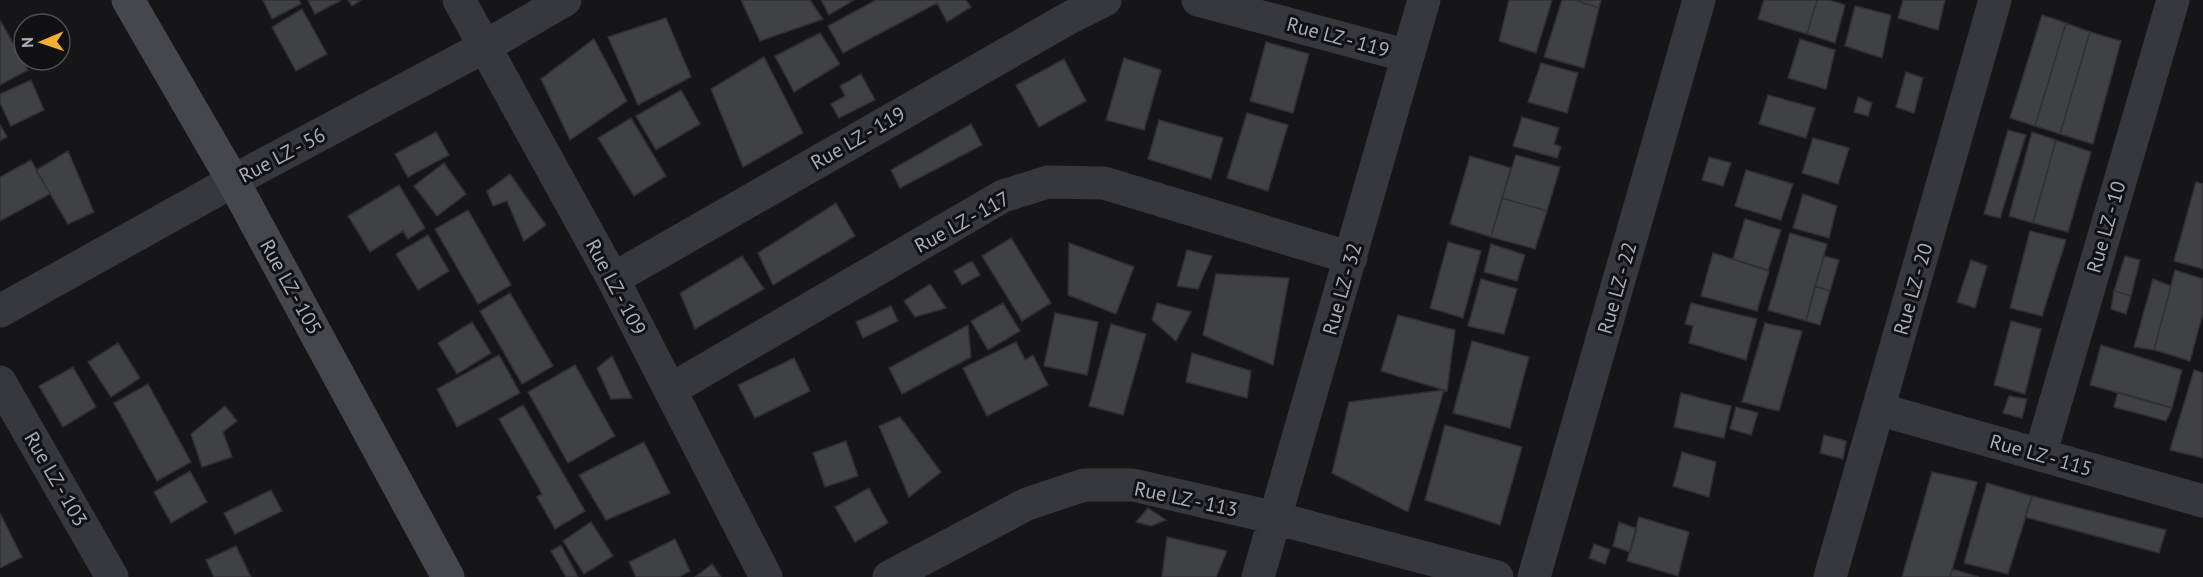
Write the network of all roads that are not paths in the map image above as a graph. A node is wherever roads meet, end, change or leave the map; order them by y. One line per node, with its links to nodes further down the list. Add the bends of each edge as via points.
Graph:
1 (128, 0): 12 (main road, Rue LZ - 105)
2 (459, 0): 10 (street, Rue LZ - 109)
3 (565, 0): 10 (street, Rue LZ - 56)
4 (1105, 0): 14 (street, Rue LZ - 119)
5 (1198, 0): 11 (street, Rue LZ - 119)
6 (1424, 0): 11 (street, Rue LZ - 32)
7 (1699, 0): 28 (street, Rue LZ - 22)
8 (1995, 0): 18 (street, Rue LZ - 20)
9 (2173, 0): 19 (street, Rue LZ - 10)
10 (484, 47): 12 (street, Rue LZ - 56); 14 (street, Rue LZ - 109)
11 (1408, 56): 13 (street, Rue LZ - 32)
12 (233, 181): 15 (street, Rue LZ - 56); 23 (main road, Rue LZ - 105)
13 (1351, 258): 17 (street, Rue LZ - 117, via 1104,183 1048,182 1003,196); 21 (street, Rue LZ - 32)
14 (613, 279): 17 (street, Rue LZ - 109)
15 (0, 311)
16 (0, 382): 22 (street, Rue LZ - 103)
17 (670, 390): 24 (street, Rue LZ - 109)
18 (1878, 409): 19 (street, Rue LZ - 115); 29 (street, Rue LZ - 20)
19 (2040, 454): 20 (street, Rue LZ - 115)
20 (2203, 501)
21 (1275, 518): 25 (street, Rue LZ - 113, via 1133,485 1084,485 1027,504); 26 (street, Rue LZ - 32); 27 (street, Rue LZ - 113)
22 (112, 577)
23 (448, 577)
24 (766, 577)
25 (889, 577)
26 (1258, 577)
27 (1497, 577)
28 (1534, 577)
29 (1830, 577)

